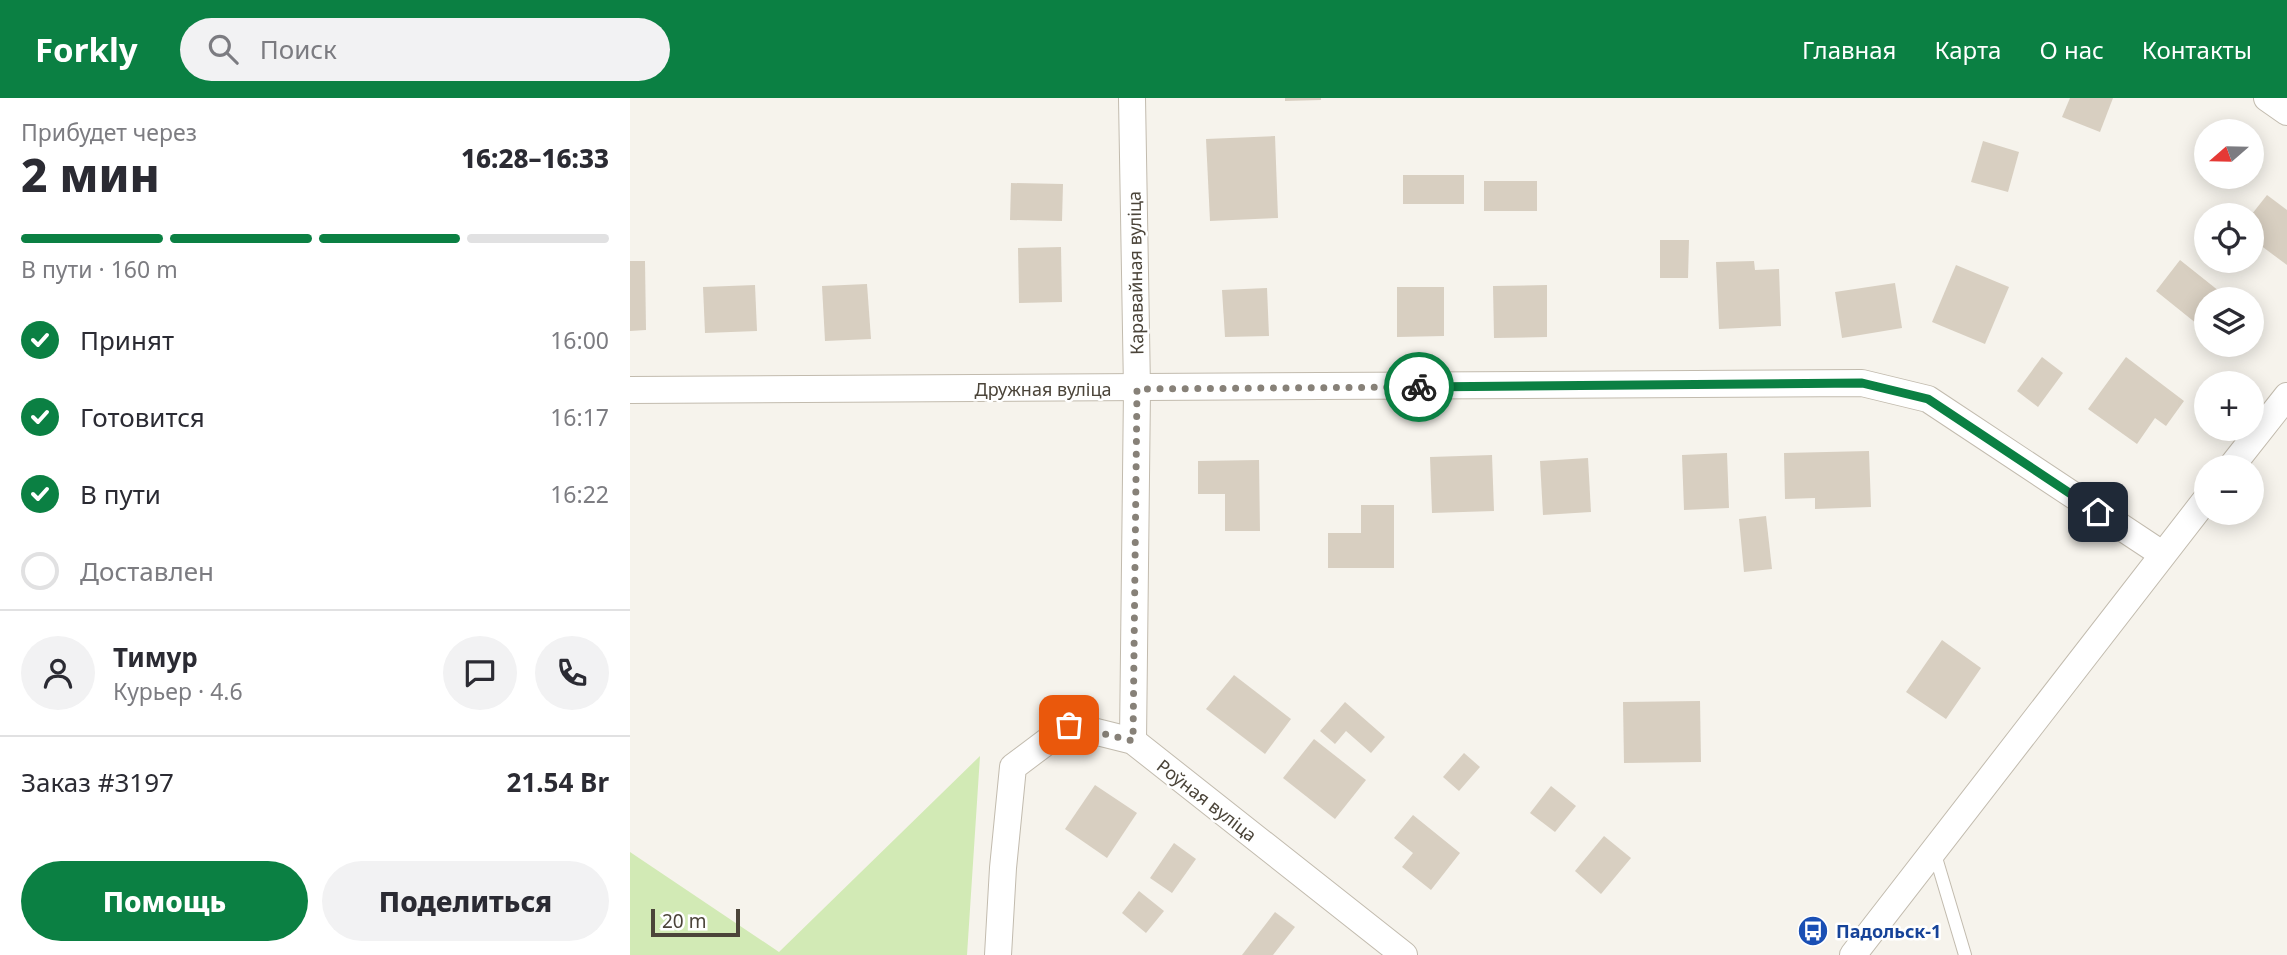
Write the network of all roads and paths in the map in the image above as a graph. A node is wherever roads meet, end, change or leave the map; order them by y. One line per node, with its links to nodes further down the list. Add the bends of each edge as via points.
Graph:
1 (1132, 98): 4 (street, Каравайная вуліца)
2 (2267, 98): 3 (street)
3 (2287, 112)
4 (1137, 389): 5 (street, Дружная вуліца); 9 (street, Дружная вуліца, via 1862,383 1928,399); 10 (street, Каравайная вуліца)
5 (630, 390)
6 (2287, 396): 7 (street)
7 (2240, 455)
8 (2194, 514): 9 (street)
9 (2162, 555): 11 (street)
10 (1133, 741): 12 (street, Роўная вуліца, via 1069,725 1013,767); 13 (street, Роўная вуліца)
11 (1934, 851): 14 (street); 15 (lane)
12 (998, 955)
13 (1404, 955)
14 (1853, 955)
15 (1965, 955)

